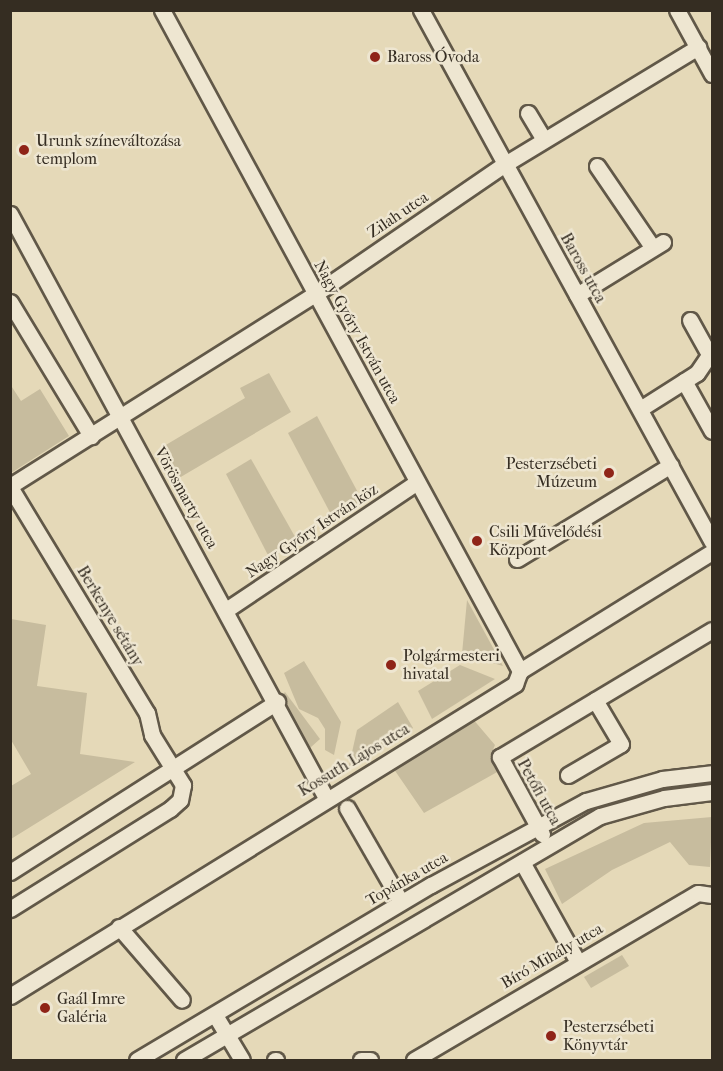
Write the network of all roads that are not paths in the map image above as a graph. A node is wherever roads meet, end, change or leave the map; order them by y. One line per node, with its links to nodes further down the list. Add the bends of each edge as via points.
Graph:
1 (162, 10): 11 (street, Nagy Győry István utca)
2 (421, 10): 8 (street, Baross utca)
3 (677, 10): 4 (street)
4 (698, 46): 5 (street); 7 (street, Zilah utca)
5 (712, 74)
6 (528, 113): 7 (street)
7 (544, 140): 8 (street, Zilah utca)
8 (505, 164): 11 (street, Zilah utca); 12 (street, Baross utca)
9 (597, 166): 12 (street, via 658,245)
10 (10, 214): 18 (street, Vörösmarty utca)
11 (315, 294): 18 (street, Zilah utca); 22 (street, Nagy Győry István utca)
12 (577, 295): 17 (street, Baross utca)
13 (10, 302): 20 (street)
14 (690, 320): 15 (street)
15 (711, 354): 16 (street)
16 (684, 381): 17 (street); 19 (street)
17 (640, 409): 21 (street, Baross utca)
18 (121, 417): 20 (street, Zilah utca); 27 (street, Vörösmarty utca)
19 (712, 431)
20 (91, 436): 23 (street, Zilah utca)
21 (671, 465): 24 (street, Baross utca); 26 (street)
22 (417, 482): 27 (street, Nagy Győry István köz); 29 (street, Nagy Győry István utca)
23 (10, 487): 32 (street, Berkenye sétány, via 147,713 152,735)
24 (712, 542)
25 (712, 552): 29 (street, Kossuth Lajos utca)
26 (517, 559)
27 (226, 610): 31 (street, Vörösmarty utca)
28 (712, 630): 30 (street)
29 (520, 671): 36 (street, Kossuth Lajos utca, via 515,684)
30 (596, 700): 34 (street, via 621,744); 38 (street, Petőfi utca, via 500,757)
31 (277, 702): 32 (street); 36 (street, Vörösmarty utca, via 275,712)
32 (171, 767): 41 (street); 44 (street, Berkenye sétány, via 183,785 180,800 170,809)
33 (712, 773): 38 (street, Topánka utca, via 606,794)
34 (568, 775)
35 (712, 792): 39 (street, via 630,806)
36 (326, 798): 45 (street, Kossuth Lajos utca)
37 (347, 808): 43 (street)
38 (537, 826): 39 (street, Petőfi utca); 43 (street, Topánka utca)
39 (548, 844): 40 (street)
40 (522, 862): 46 (street); 50 (street)
41 (10, 872)
42 (712, 895): 46 (street, Bíró Mihály utca, via 698,893)
43 (401, 902): 49 (street, Topánka utca)
44 (10, 909)
45 (119, 927): 47 (street, Kossuth Lajos utca); 48 (street)
46 (578, 962): 56 (street, Bíró Mihály utca)
47 (10, 996)
48 (182, 1000)
49 (215, 1015): 50 (street); 51 (street, Topánka utca)
50 (227, 1035): 52 (street); 53 (street)
51 (138, 1060)
52 (184, 1060)
53 (243, 1060)
54 (360, 1060): 55 (street)
55 (370, 1060)
56 (414, 1060)

